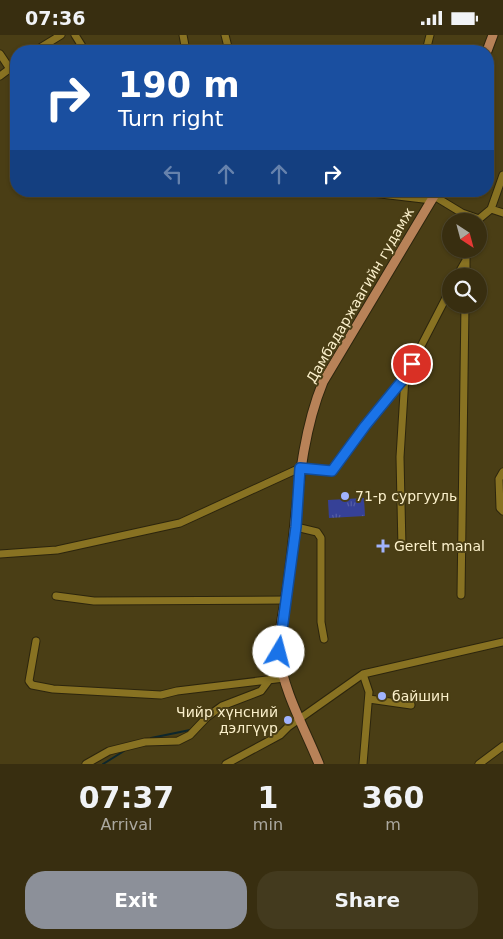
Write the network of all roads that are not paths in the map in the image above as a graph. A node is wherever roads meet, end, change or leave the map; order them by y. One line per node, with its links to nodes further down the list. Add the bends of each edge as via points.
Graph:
1 (61, 35): 2 (street)
2 (45, 45)
3 (0, 54): 4 (street)
4 (10, 69): 5 (street)
5 (0, 76)
6 (503, 175): 9 (street)
7 (433, 197): 19 (main road, Дамбадаржаагийн гудамж, via 323,382 314,405)
8 (436, 197): 10 (street)
9 (491, 209): 11 (street); 12 (street)
10 (462, 213)
11 (486, 213)
12 (503, 213)
13 (466, 259): 14 (street); 15 (street)
14 (461, 268)
15 (466, 268)
16 (442, 305): 18 (street)
17 (465, 313): 25 (street)
18 (405, 377): 19 (street, via 332,471); 23 (street, via 400,457)
19 (300, 468): 22 (main road, Дамбадаржаагийн гудамж); 24 (street, via 180,523 57,549)
20 (503, 472): 21 (street, via 499,479 500,508)
21 (503, 511)
22 (296, 527): 27 (main road, Дамбадаржаагийн гудамж); 28 (street, via 317,532 321,538 321,623)
23 (402, 548)
24 (0, 554)
25 (461, 595)
26 (56, 596): 27 (street, via 94,601)
27 (286, 600): 32 (main road, Дамбадаржаагийн гудамж, via 279,652)
28 (324, 639)
29 (36, 641): 33 (street, via 29,681 32,685 53,689 161,695)
30 (503, 642): 31 (street)
31 (363, 673): 34 (street); 36 (street)
32 (284, 678): 33 (street); 36 (main road, Дамбадаржаагийн гудамж)
33 (270, 679): 38 (street, via 261,691 222,707 190,735 178,741 145,742 109,751)
34 (369, 699): 35 (street); 41 (street)
35 (411, 705)
36 (301, 719): 39 (street, via 280,735); 40 (main road, Дамбадаржаагийн гудамж)
37 (503, 746): 42 (street)
38 (86, 764)
39 (227, 764)
40 (319, 764)
41 (363, 764)
42 (479, 764)

